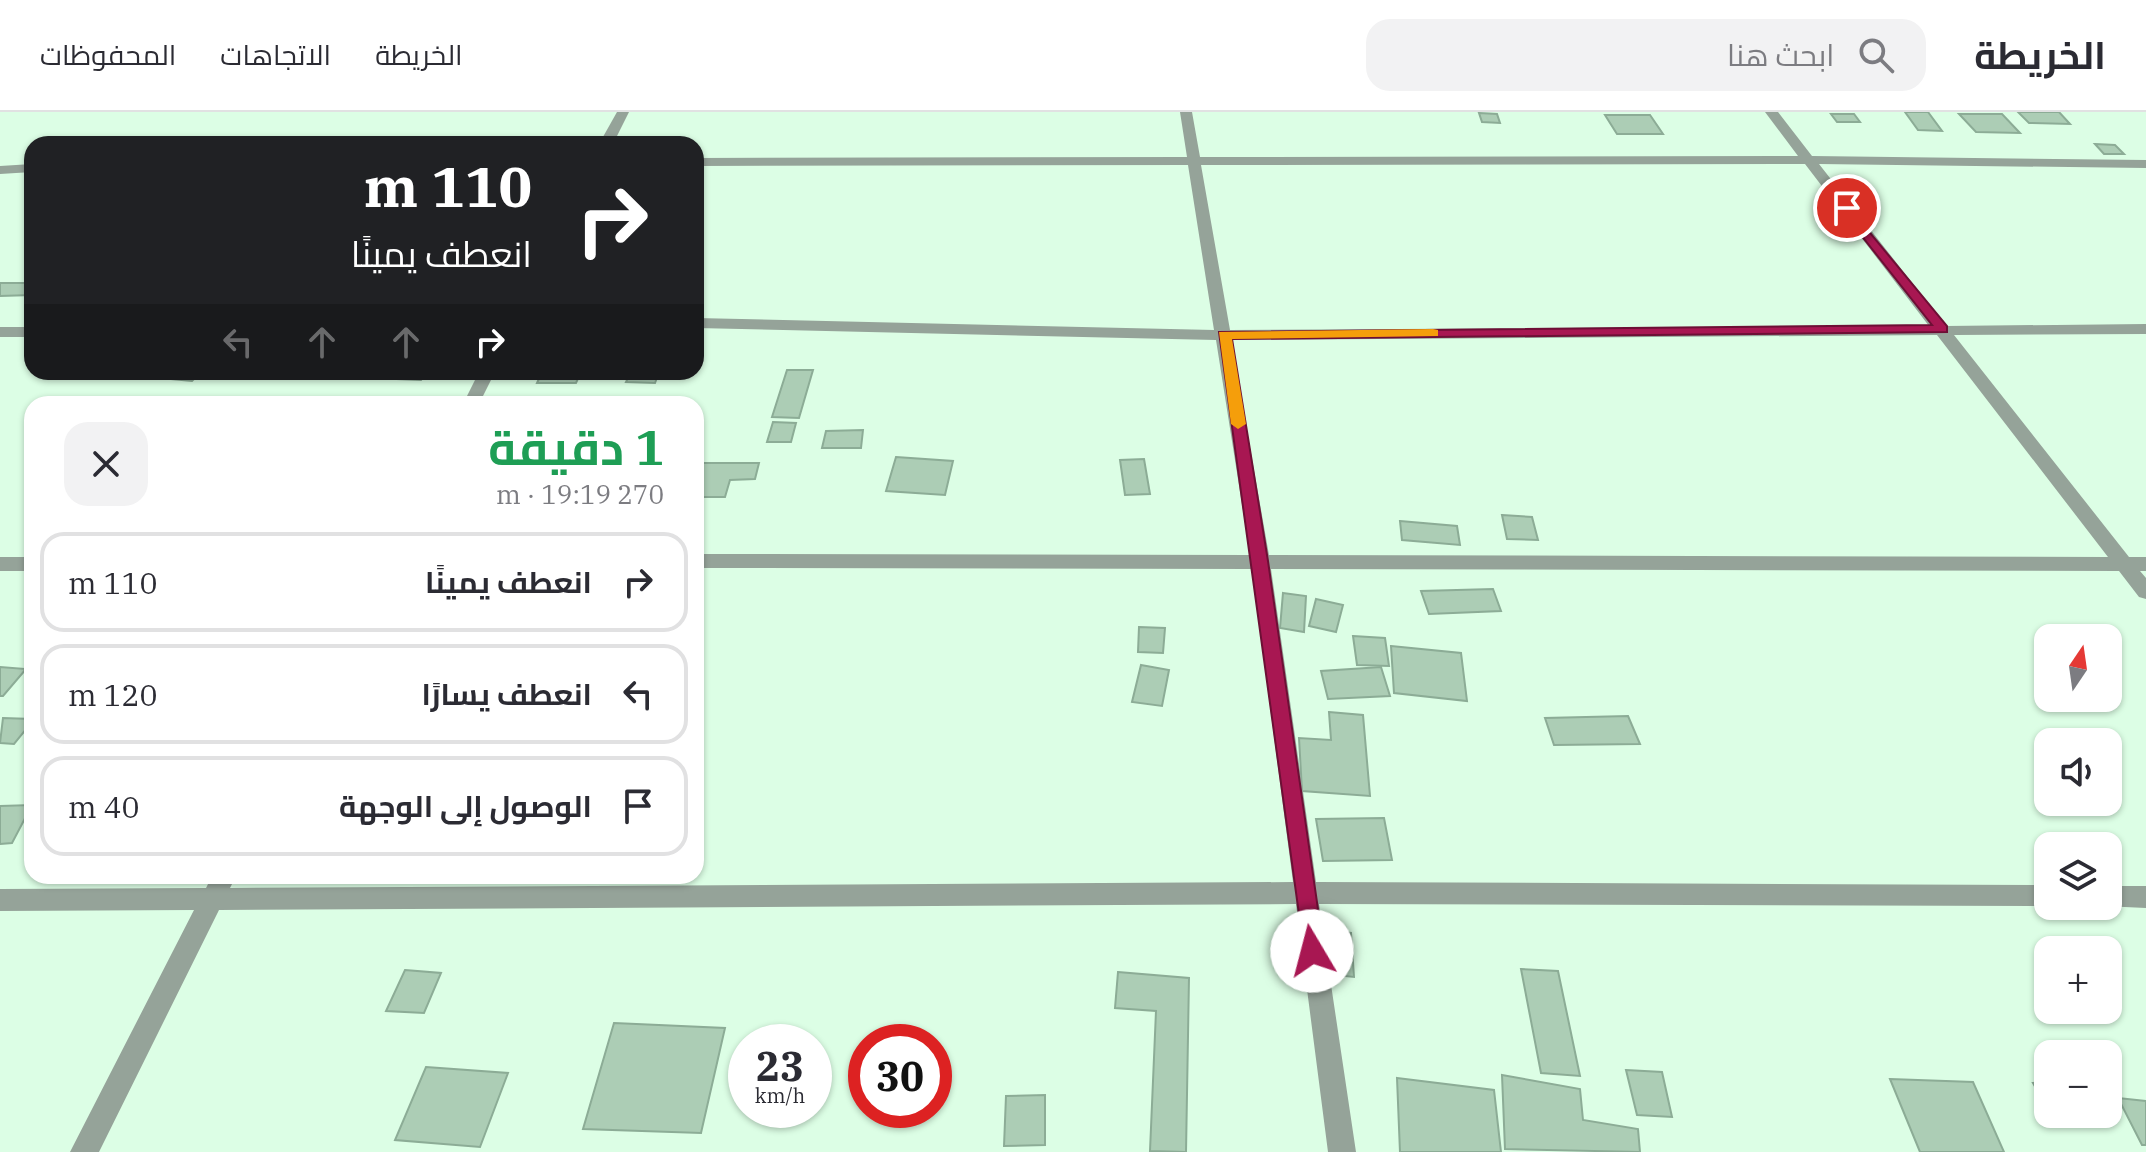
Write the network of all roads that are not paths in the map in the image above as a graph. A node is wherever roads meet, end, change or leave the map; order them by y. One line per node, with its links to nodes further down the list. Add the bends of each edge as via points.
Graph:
1 (623, 112): 4 (street)
2 (1186, 112): 7 (street)
3 (1771, 112): 5 (street)
4 (610, 136)
5 (1809, 160): 7 (street); 8 (street); 12 (street)
6 (704, 162): 7 (street)
7 (1193, 163): 16 (street)
8 (2146, 164)
9 (24, 168): 10 (street)
10 (0, 170)
11 (704, 323): 16 (street)
12 (1942, 329): 13 (street); 16 (street); 21 (street)
13 (2146, 329)
14 (0, 332): 15 (street)
15 (24, 332)
16 (1224, 335): 18 (street)
17 (704, 561): 18 (street)
18 (1260, 561): 21 (street); 25 (street)
19 (0, 564): 20 (street)
20 (24, 564)
21 (2124, 564): 22 (street); 23 (street)
22 (2146, 564)
23 (2146, 592)
24 (220, 884): 30 (street)
25 (1304, 893): 26 (street); 30 (street); 32 (street)
26 (2034, 896)
27 (2122, 897): 28 (street)
28 (2146, 897)
29 (0, 900): 30 (street)
30 (210, 902): 31 (street)
31 (84, 1152)
32 (1342, 1152)

